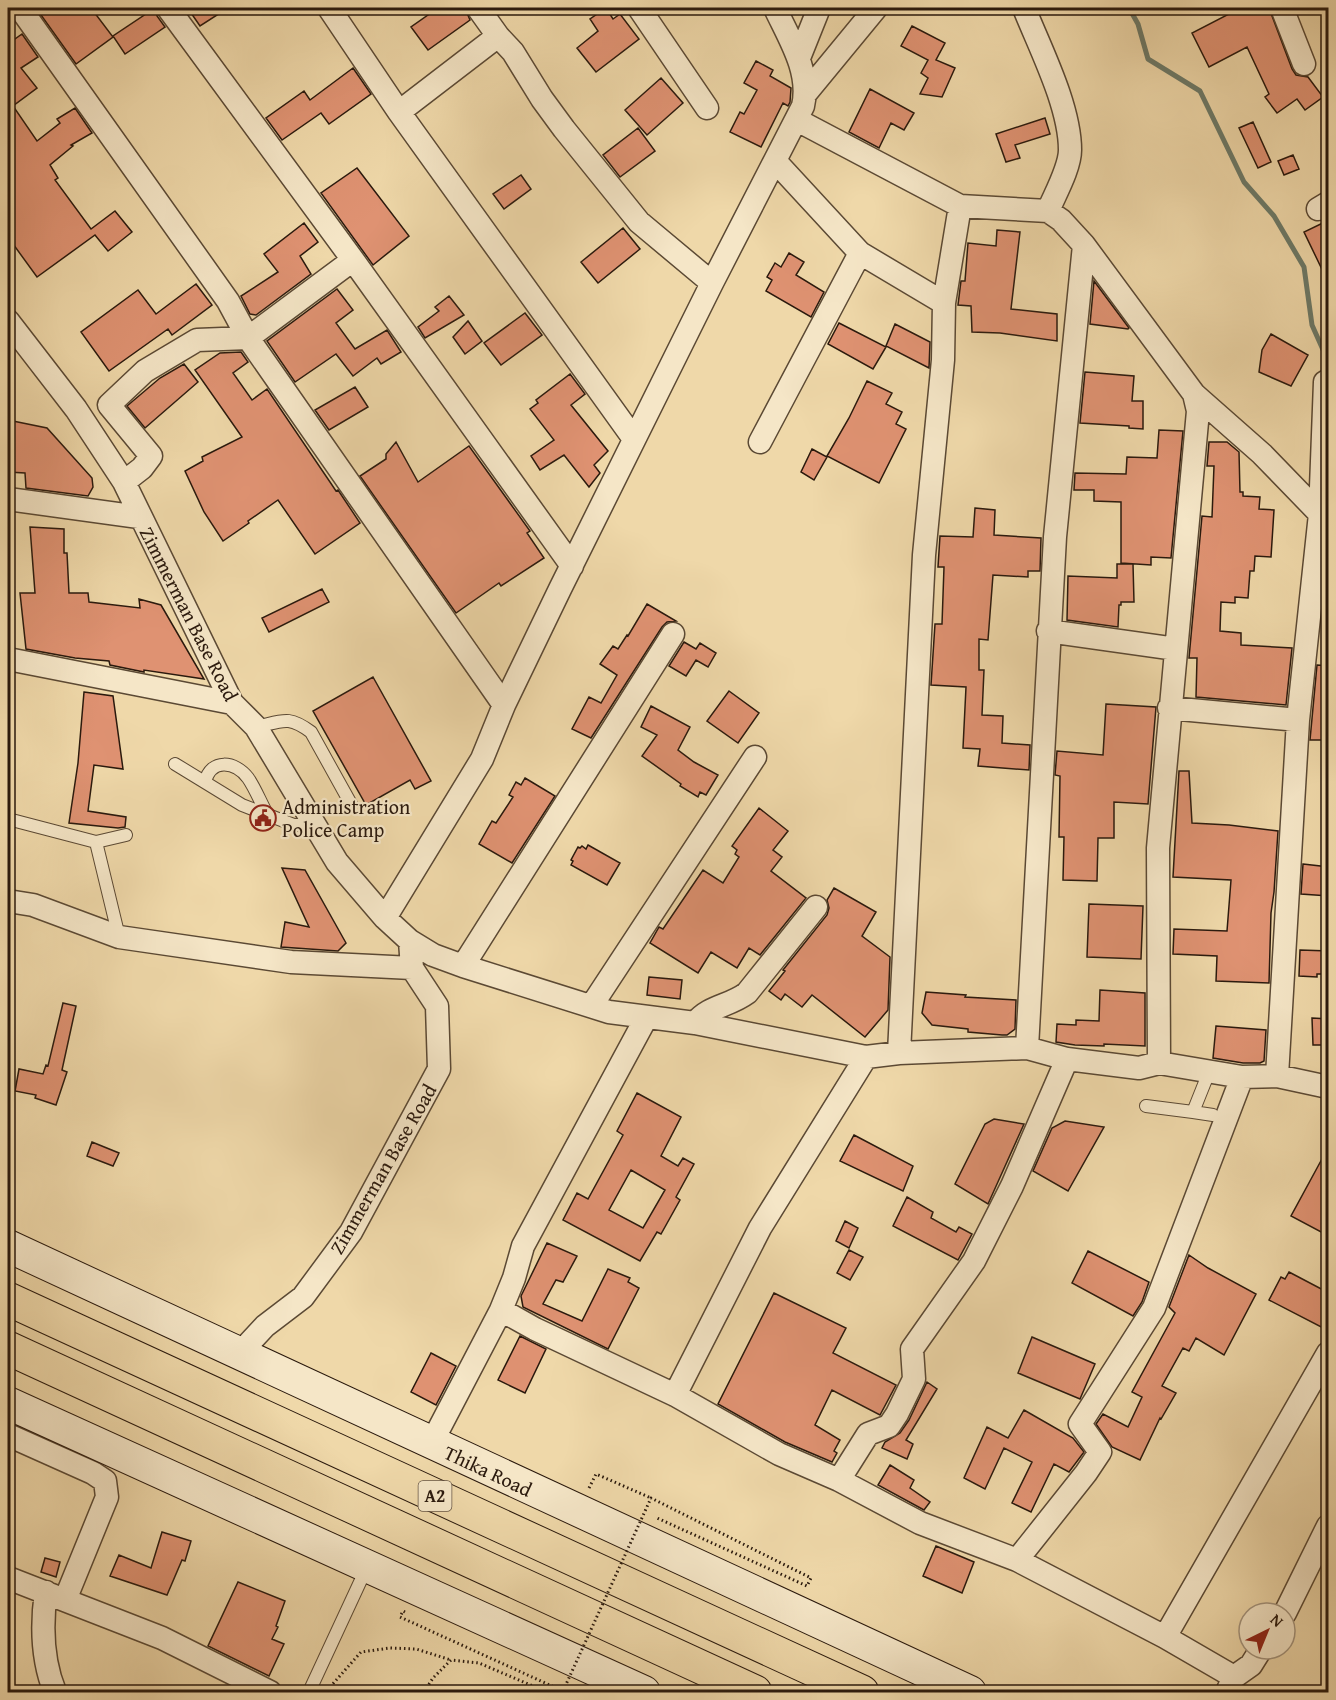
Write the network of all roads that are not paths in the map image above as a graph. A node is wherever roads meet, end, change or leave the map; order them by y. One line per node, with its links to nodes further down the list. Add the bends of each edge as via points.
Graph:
1 (20, 8): 27 (street, via 228,301)
2 (168, 8): 23 (street)
3 (329, 8): 16 (street)
4 (478, 8): 11 (street)
5 (639, 8): 15 (street)
6 (775, 8): 12 (street)
7 (819, 8): 12 (street)
8 (876, 8): 14 (street)
9 (1024, 8): 20 (street, via 1064,109 1070,151)
10 (1282, 8): 13 (street)
11 (498, 36): 16 (street); 24 (street, via 564,129 639,222)
12 (799, 58): 14 (street)
13 (1304, 64)
14 (807, 93): 17 (street)
15 (706, 108)
16 (399, 112): 30 (street)
17 (797, 120): 18 (street); 19 (street)
18 (776, 162): 22 (street); 24 (street)
19 (960, 206): 20 (street); 25 (street)
20 (1048, 211): 21 (street)
21 (1084, 245): 29 (street); 37 (street)
22 (860, 253): 25 (street); 31 (street)
23 (353, 260): 27 (street); 36 (street)
24 (712, 283): 30 (street)
25 (944, 303): 66 (street, via 943,360 924,555)
26 (10, 328): 32 (street, Zimmerman Base Road, via 76,409)
27 (248, 338): 32 (street, via 197,340 145,371 109,405 151,456); 42 (street)
28 (1325, 382): 35 (street)
29 (1194, 394): 35 (street, via 1262,454); 39 (street, via 1198,411)
30 (634, 439): 36 (street)
31 (760, 442)
32 (124, 482): 34 (street, Zimmerman Base Road)
33 (8, 499): 34 (street)
34 (140, 517): 41 (street, Zimmerman Base Road)
35 (1324, 518): 44 (street)
36 (572, 566): 42 (street)
37 (1048, 631): 39 (street); 65 (street)
38 (673, 634): 60 (street)
39 (1176, 649): 43 (street)
40 (8, 659): 41 (street)
41 (231, 703): 45 (street, Zimmerman Base Road)
42 (504, 705): 57 (street, via 482,759)
43 (1169, 708): 44 (street); 69 (street, via 1158,848)
44 (1298, 720): 71 (street)
45 (256, 727): 49 (lane, via 287,720 312,732); 52 (street, Zimmerman Base Road)
46 (755, 757): 62 (street)
47 (175, 764): 48 (lane)
48 (205, 782): 50 (lane, via 242,805); 50 (lane, via 209,771 220,764 235,767 248,778)
49 (351, 804)
50 (266, 813): 52 (lane, via 294,825)
51 (8, 819): 54 (lane)
52 (313, 821): 57 (street, Zimmerman Base Road, via 338,862)
53 (126, 835): 54 (lane)
54 (96, 842): 58 (lane)
55 (8, 902): 58 (street, via 33,905)
56 (816, 907): 64 (street, via 747,993 703,1013)
57 (385, 918): 59 (street, Zimmerman Base Road)
58 (119, 937): 61 (street, via 291,962)
59 (410, 941): 60 (street); 61 (street, Zimmerman Base Road)
60 (463, 966): 62 (street)
61 (412, 968): 82 (street, Zimmerman Base Road, via 437,1006 440,1069 351,1232 303,1297 265,1326)
62 (592, 1005): 63 (street)
63 (646, 1018): 64 (street); 79 (street, via 523,1246)
64 (695, 1023): 67 (street)
65 (1027, 1048): 66 (street); 68 (street)
66 (899, 1053): 67 (street)
67 (866, 1057): 83 (street, via 760,1228)
68 (1066, 1059): 69 (street, via 1139,1068); 87 (street, via 1012,1186 974,1261 912,1349 914,1379 897,1414 889,1426 868,1434)
69 (1159, 1063): 70 (street)
70 (1209, 1072): 72 (street); 75 (lane)
71 (1277, 1076): 72 (street); 73 (street)
72 (1242, 1077): 89 (street, via 1154,1308 1080,1424 1100,1452)
73 (1329, 1087)
74 (1146, 1106): 75 (lane)
75 (1193, 1112): 76 (lane)
76 (1212, 1115)
77 (8, 1246): 82 (main road, Thika Road)
78 (8, 1299): 102 (highway, A2)
79 (501, 1310): 83 (street); 86 (street)
80 (8, 1348): 101 (highway, A2)
81 (1329, 1353): 94 (street)
82 (238, 1355): 86 (main road, Thika Road)
83 (675, 1395): 87 (street, via 779,1454)
84 (8, 1403): 90 (main road)
85 (8, 1435): 92 (street, via 105,1481 107,1497)
86 (431, 1444): 103 (main road, Thika Road)
87 (839, 1480): 89 (street, via 920,1523)
88 (1329, 1526): 93 (street)
89 (1017, 1560): 94 (street)
90 (367, 1567): 99 (lane); 100 (main road)
91 (8, 1578): 92 (street)
92 (56, 1596): 97 (street, via 43,1616 44,1657); 98 (street, via 162,1638)
93 (1291, 1601)
94 (1165, 1637): 96 (street)
95 (1254, 1661): 96 (street)
96 (1230, 1685)
97 (55, 1692)
98 (270, 1692)
99 (309, 1692)
100 (644, 1692)
101 (755, 1692)
102 (862, 1692)
103 (970, 1692)

